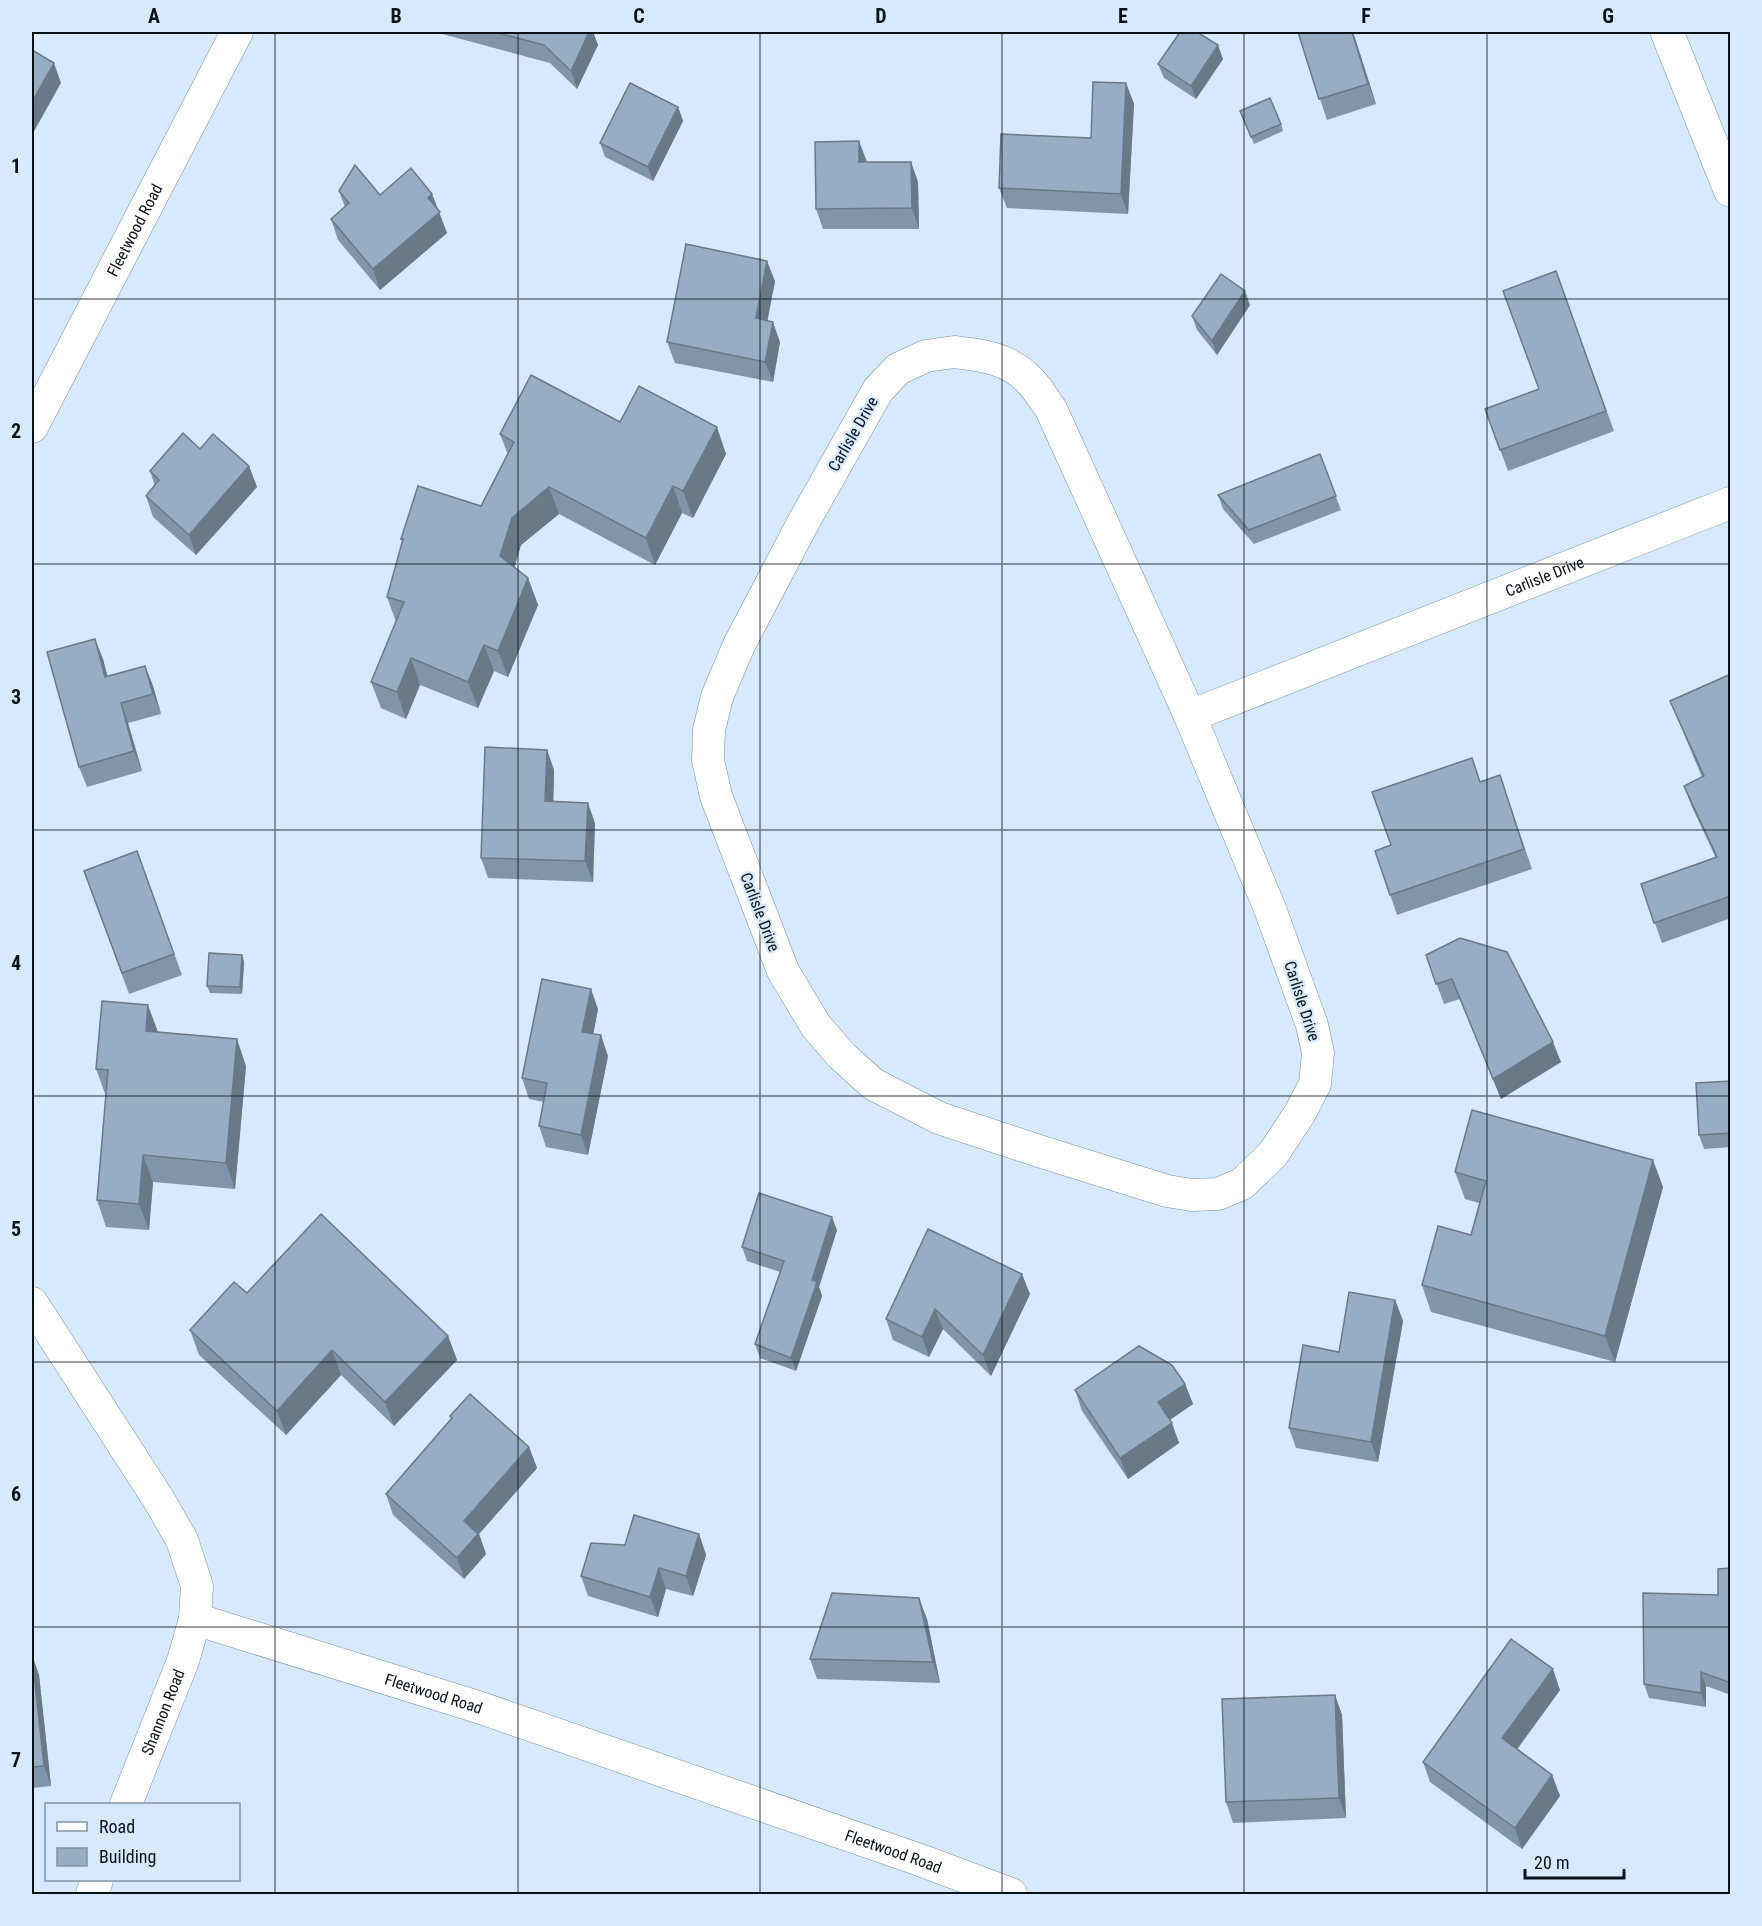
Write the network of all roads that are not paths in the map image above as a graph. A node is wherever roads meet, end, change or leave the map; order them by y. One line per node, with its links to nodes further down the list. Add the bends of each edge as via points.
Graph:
1 (237, 32): 4 (street, Fleetwood Road)
2 (1667, 32): 3 (main road)
3 (1731, 189)
4 (32, 427)
5 (1731, 503): 6 (street, Carlisle Drive)
6 (1190, 716): 6 (street, Carlisle Drive, via 1270,909 1312,1025 1318,1053 1315,1084 1273,1154 1242,1184 1218,1194 1167,1191 939,1118 873,1084 842,1056 816,1026 783,971 716,796 708,760 709,730 717,697 739,645 797,533 878,390 898,369 926,356 954,352 1007,362 1031,381 1051,409)
7 (32, 1303): 8 (street, via 182,1540 197,1586)
8 (195, 1618): 9 (street, Shannon Road, via 183,1662); 10 (street, Fleetwood Road, via 478,1707)
9 (126, 1803)
10 (1011, 1894)

